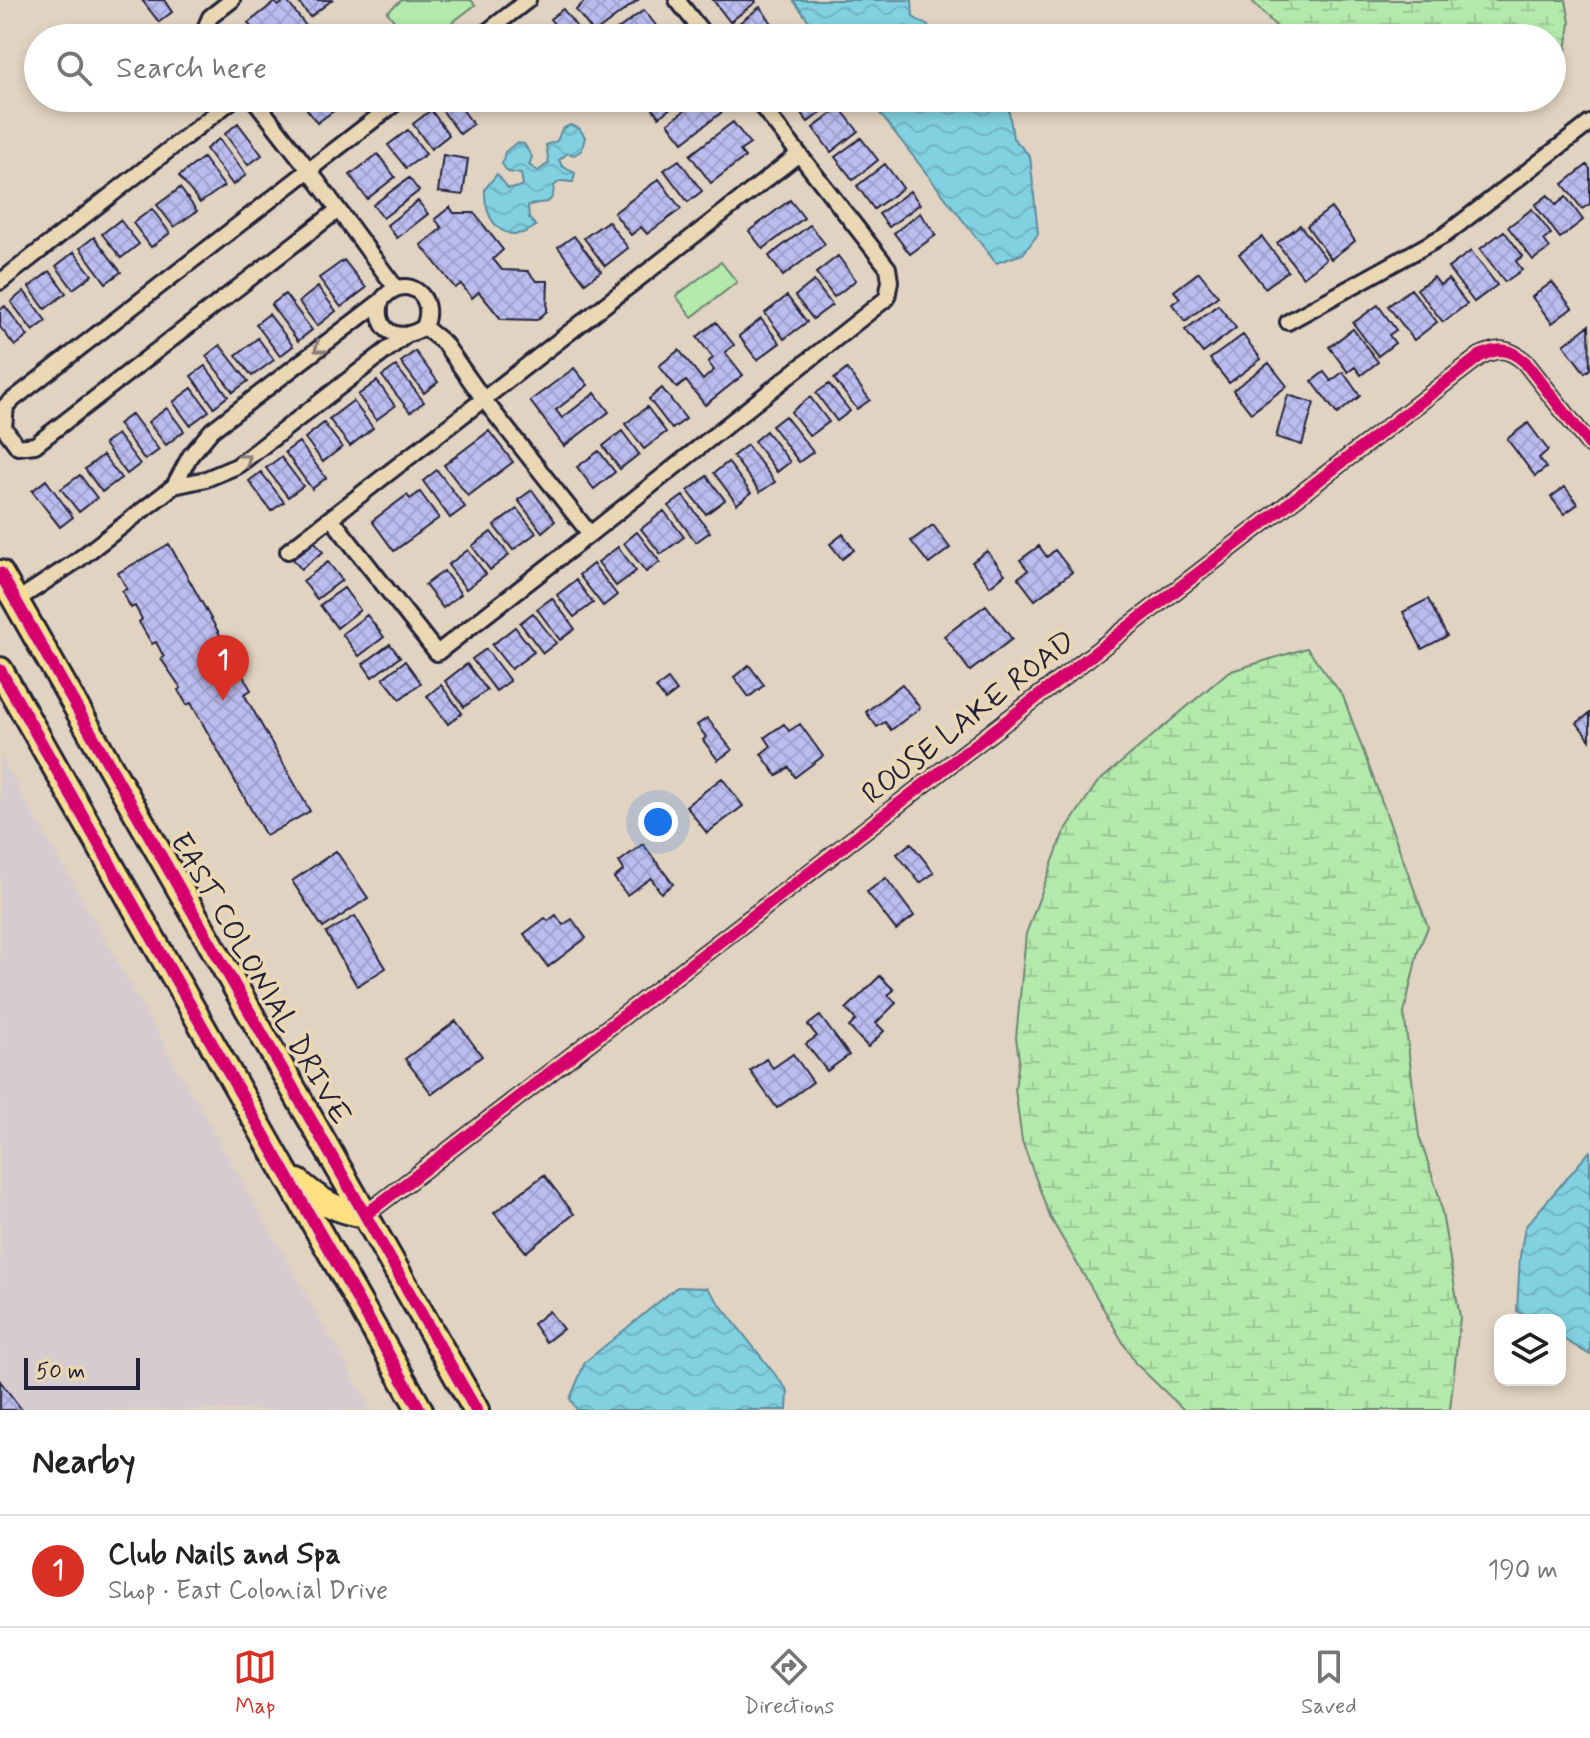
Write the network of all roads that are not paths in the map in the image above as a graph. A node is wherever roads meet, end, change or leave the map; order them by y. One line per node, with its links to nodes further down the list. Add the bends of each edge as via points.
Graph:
1 (232, 0): 4 (street)
2 (528, 0): 5 (street)
3 (677, 0): 6 (street)
4 (207, 24)
5 (497, 24)
6 (696, 24)
7 (217, 112): 15 (street)
8 (264, 112): 13 (street)
9 (384, 112): 13 (street)
10 (766, 112): 12 (street)
11 (1590, 123): 18 (street, via 1445,235)
12 (799, 154): 21 (street); 25 (street, via 888,268 887,298)
13 (309, 170): 14 (street); 14 (street, via 6,405 4,428 18,447 35,445)
14 (338, 210): 16 (street)
15 (0, 282)
16 (396, 288): 17 (street); 19 (street, via 423,296 428,313)
17 (381, 301): 20 (street, via 381,321 395,335); 23 (street, one-way to 23, via 212,430)
18 (1288, 322)
19 (424, 327): 20 (street); 21 (street, via 444,343)
20 (405, 336): 23 (street, one-way to 20, via 237,466)
21 (484, 400): 24 (street); 25 (street)
22 (1590, 445): 31 (street, ROUSE LAKE ROAD, via 1514,352 1494,349 1480,356)
23 (174, 486): 28 (street)
24 (331, 518): 25 (street, via 437,653); 26 (street)
25 (590, 534)
26 (288, 551)
27 (0, 573): 28 (highway, EAST COLONIAL DRIVE)
28 (16, 601): 31 (highway, EAST COLONIAL DRIVE)
29 (0, 670): 30 (highway)
30 (284, 1170): 31 (highway, via 317,1199); 32 (highway)
31 (365, 1215): 33 (highway, EAST COLONIAL DRIVE)
32 (420, 1410)
33 (476, 1410)

